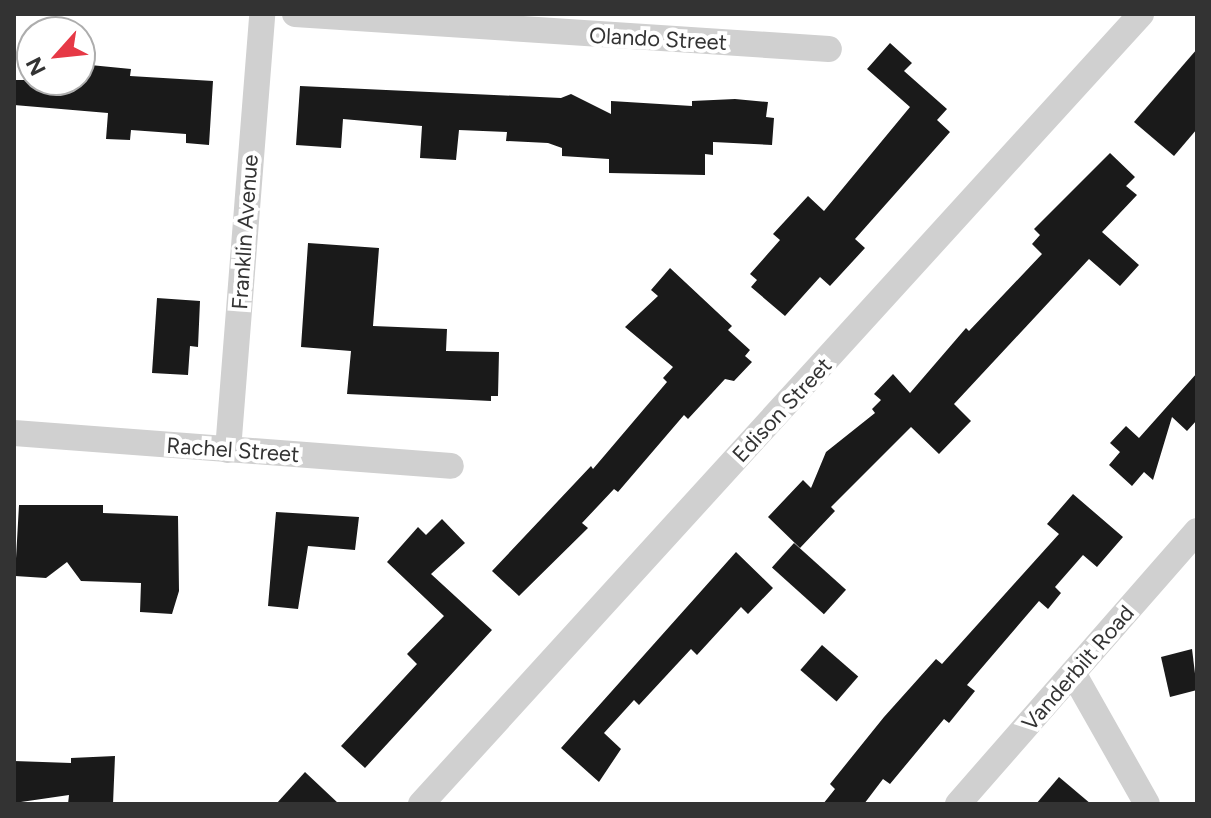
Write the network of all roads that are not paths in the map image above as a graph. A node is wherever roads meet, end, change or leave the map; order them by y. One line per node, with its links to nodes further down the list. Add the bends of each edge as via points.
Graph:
1 (262, 14): 6 (street, Franklin Avenue)
2 (295, 14): 4 (street, Olando Street)
3 (1141, 14): 10 (street, Edison Street)
4 (829, 49)
5 (14, 433): 6 (street, Rachel Street)
6 (228, 450): 7 (street, Rachel Street)
7 (451, 466)
8 (1197, 531): 9 (street, Vanderbilt Road)
9 (1073, 673): 11 (street, Vanderbilt Road); 12 (street)
10 (421, 804)
11 (958, 804)
12 (1147, 804)

